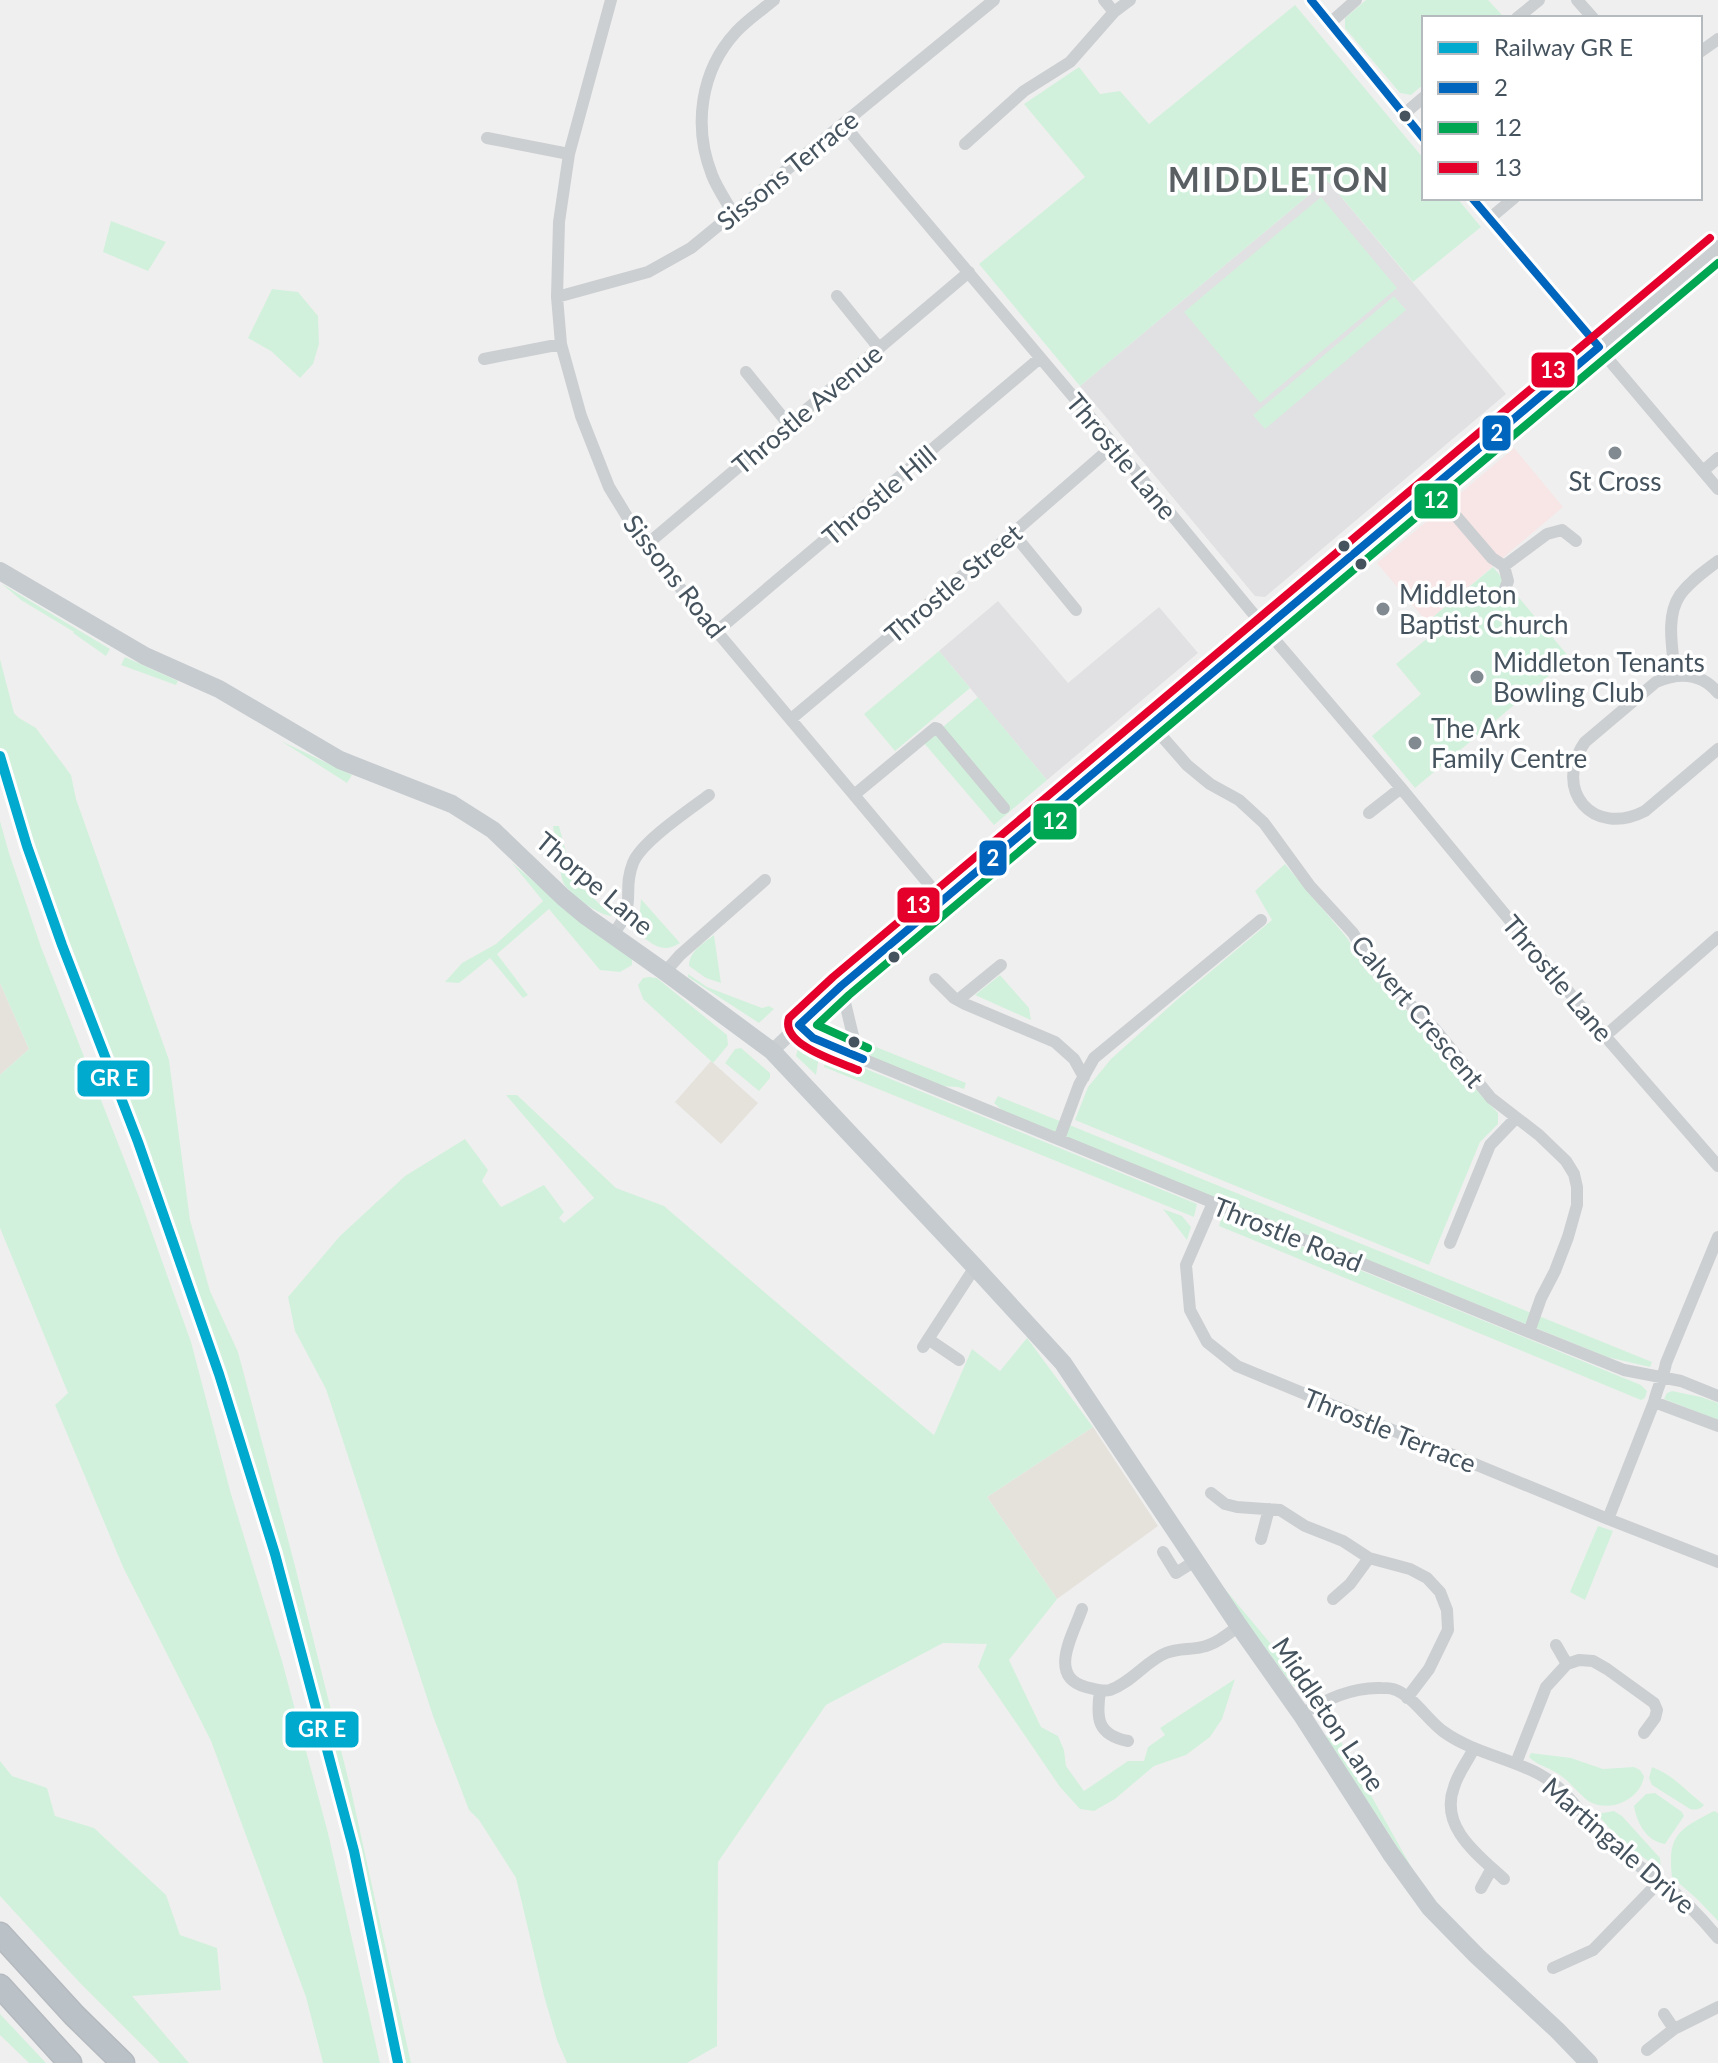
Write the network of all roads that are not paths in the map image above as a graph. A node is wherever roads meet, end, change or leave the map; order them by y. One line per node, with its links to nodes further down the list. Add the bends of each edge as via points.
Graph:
1 (611, 0): 20 (street, Sissons Road)
2 (774, 0): 23 (street, via 736,31 714,61 703,101 702,139 713,177)
3 (994, 0): 16 (street, Sissons Terrace)
4 (1104, 0): 10 (street)
5 (1130, 0): 10 (street)
6 (1311, 0): 13 (street)
7 (1356, 0): 13 (street)
8 (1539, 0): 11 (street)
9 (1577, 0): 12 (street)
10 (1114, 12): 19 (street, via 1070,62 1024,91)
11 (1519, 16)
12 (1591, 16)
13 (1330, 23): 15 (street)
14 (1422, 99): 15 (street)
15 (1404, 114): 17 (street)
16 (843, 124): 23 (street, Sissons Terrace); 26 (street, Throstle Lane)
17 (1422, 136)
18 (487, 138): 20 (street)
19 (965, 144)
20 (569, 154): 28 (street, Sissons Road, via 559,222)
21 (1474, 200): 24 (street)
22 (1512, 200): 24 (street)
23 (733, 213): 28 (street, Sissons Terrace, via 691,248 648,272)
24 (1489, 219): 30 (street)
25 (1718, 247): 30 (street)
26 (969, 272): 31 (street, Throstle Avenue); 32 (street, Throstle Lane)
27 (837, 296): 31 (street)
28 (557, 297): 29 (street, Sissons Road)
29 (561, 344): 33 (street); 43 (street, Sissons Road, via 609,487)
30 (1599, 347): 38 (street); 39 (street)
31 (879, 348): 35 (street, Throstle Avenue)
32 (1040, 358): 36 (street, Throstle Lane); 50 (street, Throstle Hill)
33 (484, 359)
34 (746, 372): 35 (street)
35 (789, 425): 43 (street, Throstle Avenue)
36 (1114, 445): 41 (street, Throstle Street); 49 (street, Throstle Lane)
37 (1718, 458): 38 (street)
38 (1703, 471): 40 (street)
39 (1432, 488): 45 (street); 49 (street)
40 (1718, 489)
41 (1013, 533): 48 (street); 53 (street, Throstle Street)
42 (1576, 541): 45 (street, via 1562,530 1547,534)
43 (645, 546): 50 (street, Sissons Road)
44 (1718, 561): 51 (street, via 1680,596 1672,614)
45 (1504, 566): 47 (street, via 1508,581)
46 (0, 571): 66 (main road, Thorpe Lane, via 340,760 452,804 493,830)
47 (1503, 594)
48 (1076, 610)
49 (1265, 629): 54 (street); 56 (street, Throstle Lane)
50 (717, 631): 53 (street, Sissons Road)
51 (1675, 675): 52 (street, via 1700,678); 55 (street, via 1656,682 1585,742 1572,769 1578,798 1602,817 1632,818)
52 (1718, 693)
53 (791, 719): 58 (street, Sissons Road)
54 (1151, 724): 64 (street); 78 (street, Calvert Crescent, via 1187,765 1264,823 1353,933 1374,968 1434,1028 1491,1098)
55 (1718, 749)
56 (1401, 788): 61 (street); 74 (street, Throstle Lane)
57 (709, 795): 62 (street)
58 (854, 795): 60 (street, via 935,728); 64 (street, Sissons Road)
59 (674, 803): 62 (street)
60 (1004, 808)
61 (1369, 813)
62 (684, 815): 66 (street, via 634,860 627,913)
63 (765, 880): 69 (street)
64 (943, 901): 71 (street)
65 (1261, 920): 77 (street, via 1094,1058)
66 (612, 935): 69 (main road, Thorpe Lane)
67 (1718, 937): 74 (street)
68 (1001, 965): 72 (street)
69 (665, 972): 75 (main road, Thorpe Lane)
70 (935, 979): 72 (street)
71 (841, 986): 73 (street); 76 (street)
72 (958, 1000): 77 (street, via 1055,1042)
73 (799, 1025): 75 (street); 76 (street, Throstle Road, via 813,1038)
74 (1605, 1036): 80 (street, Throstle Lane)
75 (772, 1051): 84 (main road, Thorpe Lane)
76 (863, 1059): 79 (street, Throstle Road)
77 (1084, 1077): 79 (street)
78 (1516, 1118): 83 (street, via 1490,1145); 85 (street, Calvert Crescent, via 1566,1161 1577,1187 1568,1237)
79 (1059, 1139): 81 (street, Throstle Road)
80 (1718, 1166)
81 (1213, 1203): 85 (street, Throstle Road); 94 (street, Throstle Terrace, via 1186,1265 1190,1310 1207,1342 1237,1366)
82 (1718, 1237): 88 (street)
83 (1450, 1243)
84 (975, 1267): 86 (street, via 925,1343); 87 (main road, Thorpe Lane)
85 (1529, 1332): 88 (street, Throstle Road, via 1624,1370)
86 (959, 1360)
87 (1063, 1363): 98 (main road, Middleton Lane)
88 (1662, 1377): 89 (street, Throstle Road); 90 (street)
89 (1718, 1396)
90 (1654, 1402): 91 (street); 94 (street)
91 (1718, 1426)
92 (1211, 1493): 93 (street, via 1225,1504)
93 (1269, 1509): 95 (street); 97 (street)
94 (1608, 1519): 99 (street, Throstle Terrace)
95 (1261, 1539)
96 (1163, 1552): 100 (street)
97 (1369, 1558): 102 (street); 108 (street, via 1427,1578 1447,1610 1448,1630 1440,1650)
98 (1195, 1561): 100 (street); 104 (main road, Middleton Lane)
99 (1718, 1562)
100 (1176, 1573): 101 (street)
101 (1185, 1586)
102 (1333, 1599)
103 (1082, 1609): 107 (street, via 1064,1665 1076,1684)
104 (1239, 1626): 107 (street, via 1206,1647 1163,1654 1117,1686); 109 (main road, Middleton Lane)
105 (1556, 1645): 106 (street)
106 (1567, 1664): 110 (street, via 1593,1661 1648,1698 1657,1710); 113 (street, via 1546,1687)
107 (1100, 1691): 111 (street, via 1099,1721 1115,1739)
108 (1407, 1698): 109 (street, Martingale Drive, via 1392,1688 1365,1688); 112 (street, Martingale Drive, via 1444,1732)
109 (1301, 1714): 128 (main road, Middleton Lane, via 1430,1908)
110 (1644, 1733)
111 (1128, 1741)
112 (1474, 1748): 113 (street, Martingale Drive); 114 (street, via 1453,1789 1451,1814 1464,1841)
113 (1516, 1763): 116 (street, Martingale Drive, via 1560,1788 1602,1837)
114 (1492, 1868): 115 (street); 117 (street)
115 (1504, 1879)
116 (1660, 1881): 119 (street, Martingale Drive); 120 (street, via 1593,1950)
117 (1481, 1888)
118 (0, 1934): 127 (highway)
119 (1718, 1938)
120 (1553, 1968)
121 (0, 1986): 126 (highway)
122 (1718, 2007): 124 (street)
123 (1664, 2014): 124 (street)
124 (1674, 2029): 125 (street)
125 (1647, 2050)
126 (70, 2063)
127 (123, 2063)
128 (1589, 2063)

